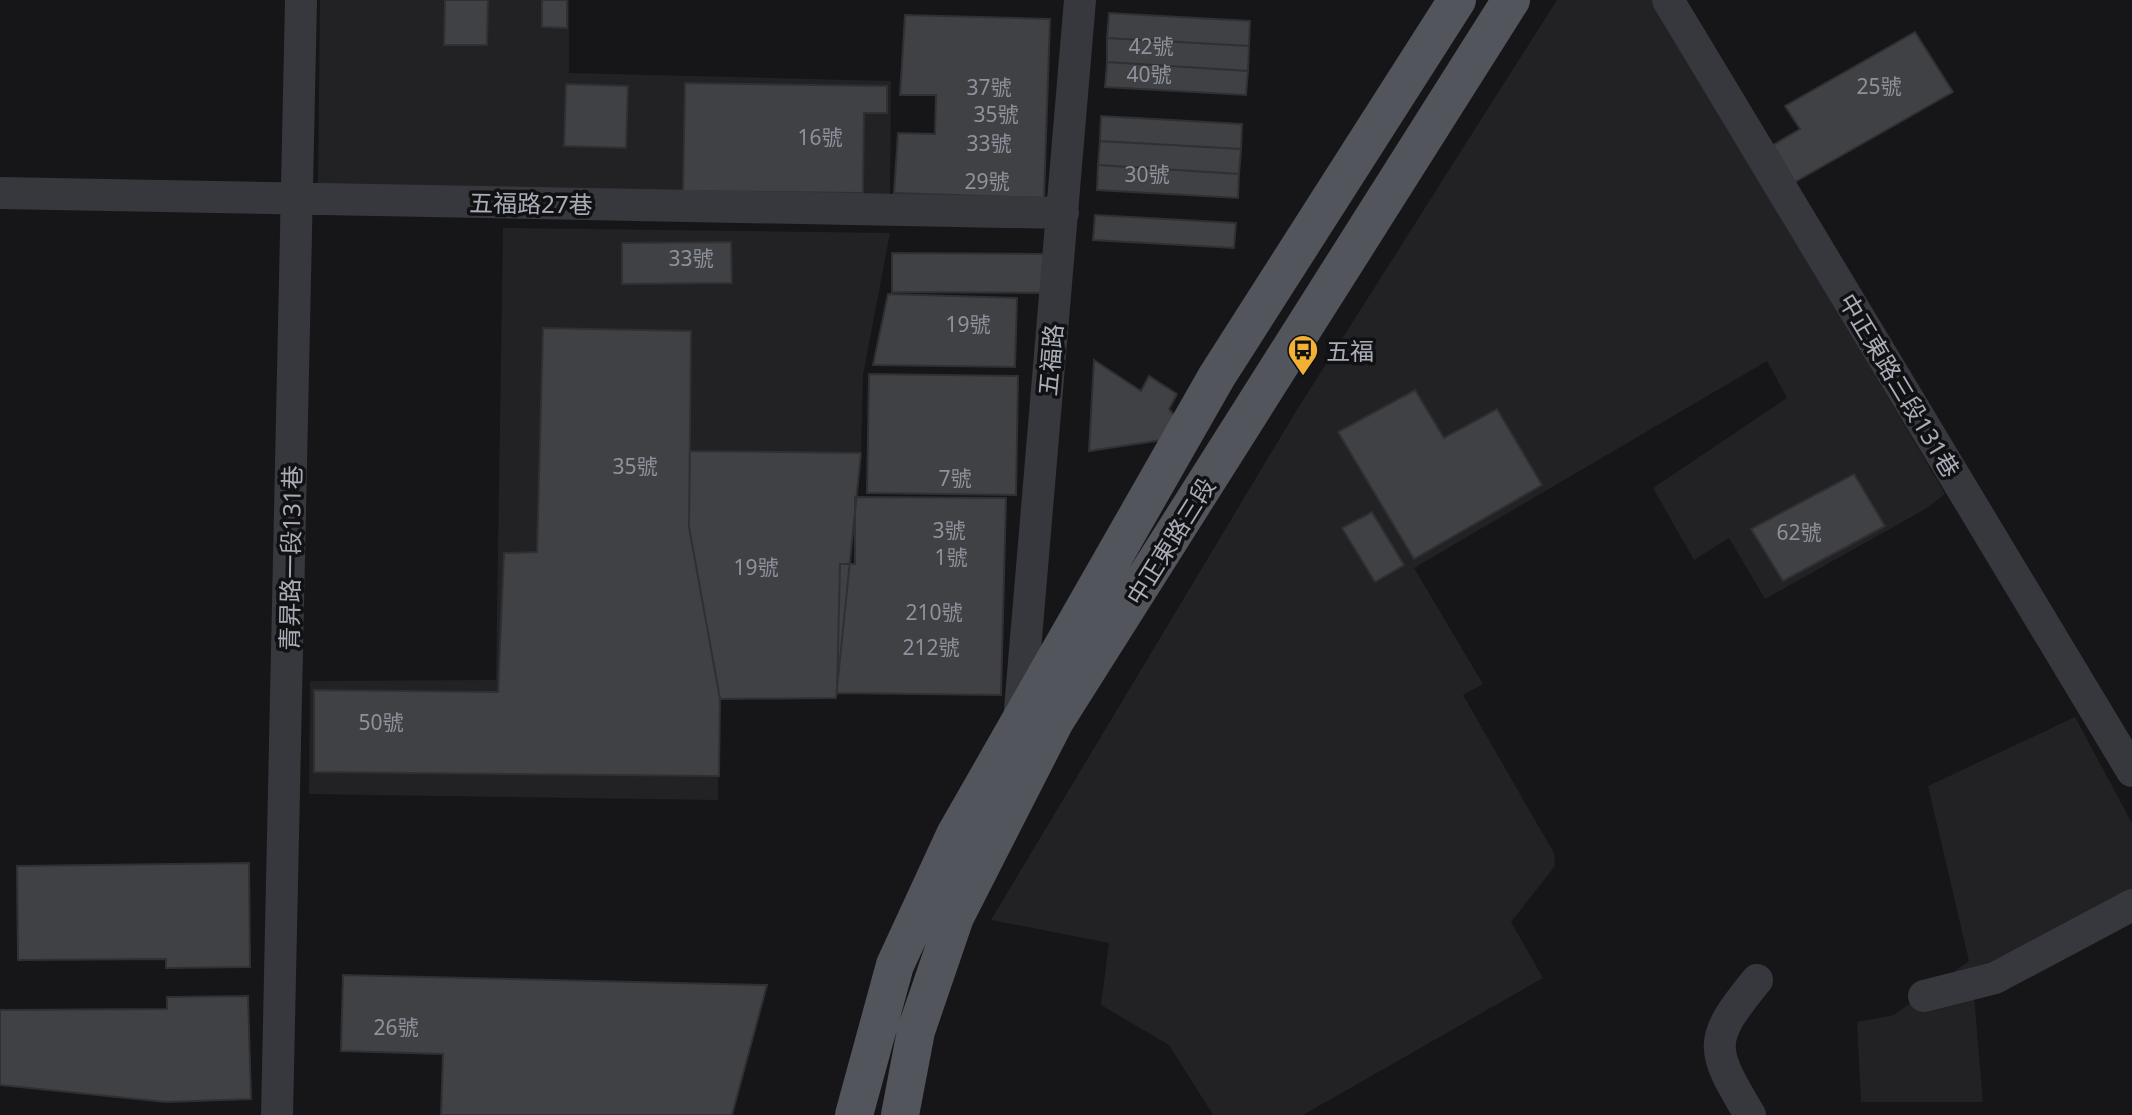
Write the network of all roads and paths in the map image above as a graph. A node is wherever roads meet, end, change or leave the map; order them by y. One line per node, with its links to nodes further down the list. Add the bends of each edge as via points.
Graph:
1 (301, 0): 7 (street, 青昇路一段131巷)
2 (1080, 0): 8 (street, 五福路)
3 (1457, 0): 9 (main road, 中正東路三段, via 1217,376)
4 (1511, 0): 16 (main road, 中正東路三段, via 1055,722 955,917 916,1031)
5 (1668, 0): 10 (street, 中正東路三段131巷)
6 (0, 193): 7 (street, 五福路27巷)
7 (298, 198): 8 (street, 五福路27巷); 14 (street, 青昇路一段131巷)
8 (1063, 214): 9 (street, 五福路)
9 (1019, 721): 15 (main road, 中正東路三段, via 955,835 895,965)
10 (2132, 771)
11 (2132, 905): 13 (street, via 1995,978)
12 (1757, 980): 17 (street, via 1727,1016 1718,1046 1728,1078)
13 (1924, 996)
14 (277, 1115)
15 (854, 1115)
16 (900, 1115)
17 (1750, 1115)

